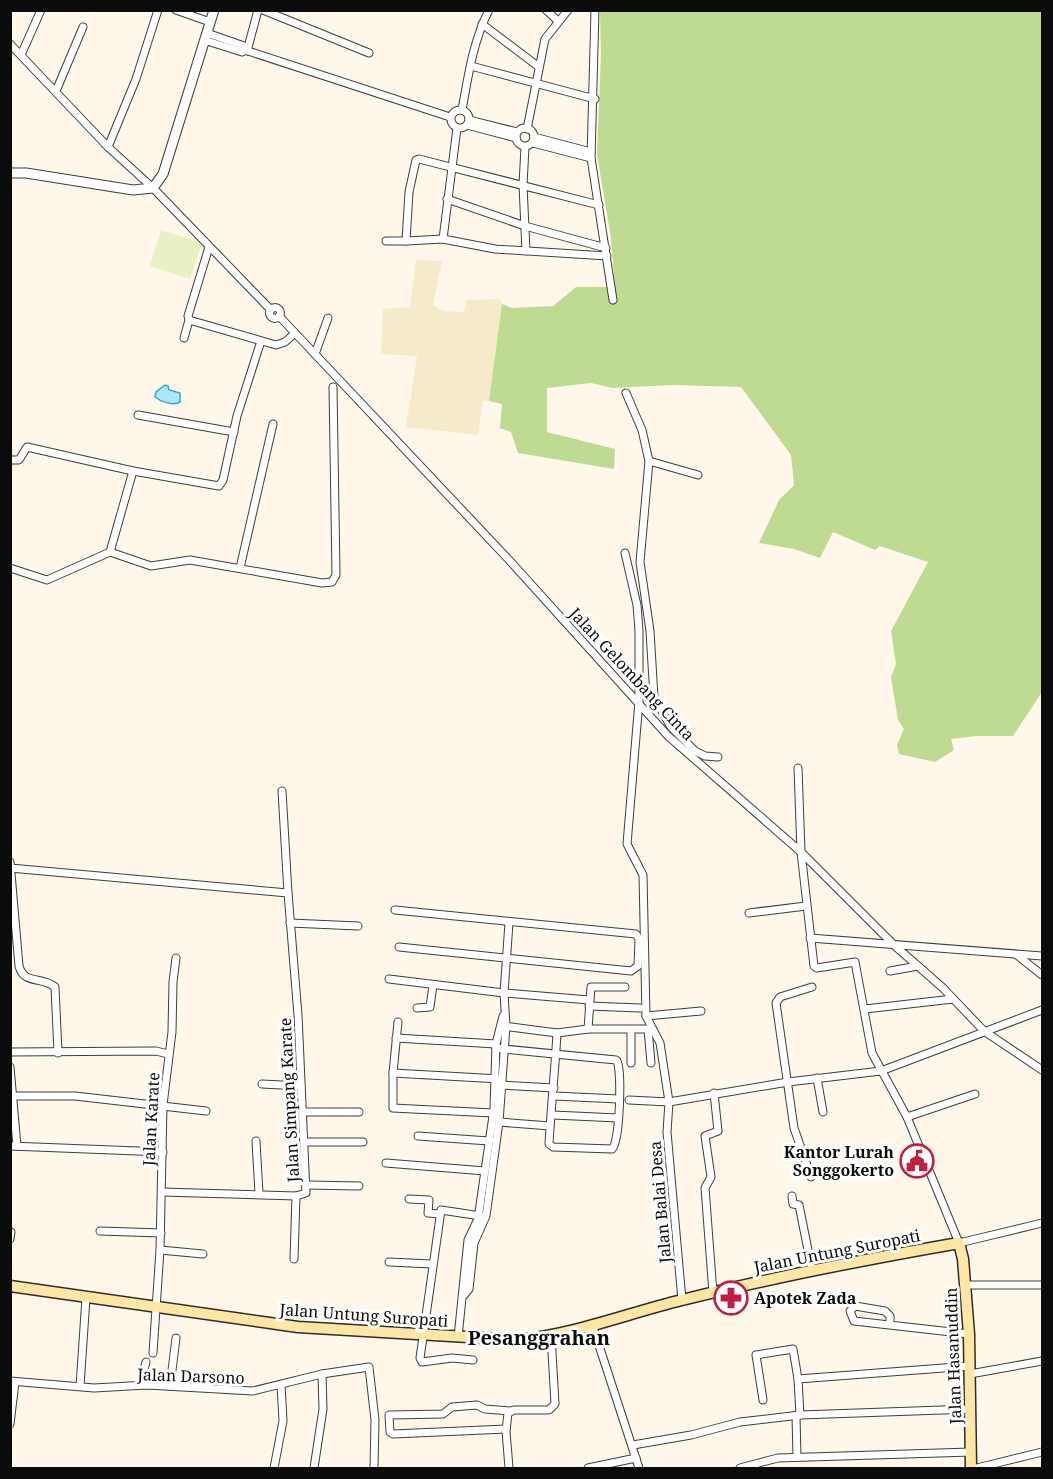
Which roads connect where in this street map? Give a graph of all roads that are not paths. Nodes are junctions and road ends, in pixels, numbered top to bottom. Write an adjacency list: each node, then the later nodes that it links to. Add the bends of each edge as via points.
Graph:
1 (41, 10): 19 (street)
2 (158, 10): 32 (street)
3 (176, 10): 12 (street)
4 (214, 10): 12 (street)
5 (258, 10): 17 (street)
6 (489, 10): 13 (street)
7 (546, 10): 11 (street)
8 (568, 10): 11 (street)
9 (595, 10): 24 (street)
10 (267, 11): 18 (street)
11 (558, 21): 21 (street, via 545,39)
12 (210, 22): 15 (street)
13 (482, 24): 20 (street); 21 (street)
14 (83, 27): 23 (street)
15 (205, 37): 17 (street); 38 (street, via 163,174)
16 (10, 44): 19 (street)
17 (246, 51): 26 (street)
18 (369, 53)
19 (21, 55): 23 (street)
20 (471, 66): 22 (street); 25 (street)
21 (539, 67): 22 (street)
22 (536, 84): 24 (street); 29 (street)
23 (56, 91): 32 (street)
24 (595, 99): 34 (street)
25 (462, 110): 26 (street); 27 (street)
26 (450, 117): 28 (street)
27 (468, 123): 28 (street); 30 (street)
28 (457, 128): 35 (street)
29 (528, 129): 30 (street); 31 (street)
30 (516, 135): 33 (street, via 518,143)
31 (533, 140): 33 (street); 34 (street)
32 (108, 147): 38 (street)
33 (525, 147): 37 (street)
34 (591, 155): 40 (street)
35 (451, 165): 37 (street); 39 (street); 44 (street, via 416,160 409,192)
36 (10, 173): 38 (street, via 133,190)
37 (523, 185): 40 (street); 41 (street)
38 (153, 188): 45 (street)
39 (447, 199): 41 (street); 42 (street)
40 (599, 205): 46 (street)
41 (525, 226): 46 (street); 47 (street)
42 (443, 239): 44 (street); 47 (street)
43 (386, 241): 44 (street)
44 (406, 241)
45 (209, 247): 51 (street); 52 (street, Jalan Gelombang Cinta, via 271,310 271,317 279,316)
46 (606, 248): 48 (street)
47 (526, 251): 48 (street)
48 (607, 256): 49 (street)
49 (613, 300)
50 (328, 318): 55 (street)
51 (189, 320): 53 (street); 54 (street)
52 (294, 334): 54 (street, via 280,344); 55 (street, Jalan Gelombang Cinta)
53 (184, 338)
54 (261, 341): 60 (street)
55 (315, 354): 69 (street, Jalan Gelombang Cinta)
56 (333, 387): 68 (street, via 335,578 322,583)
57 (626, 393): 62 (street, via 642,430)
58 (138, 415): 60 (street)
59 (273, 424): 68 (street)
60 (234, 432): 63 (street, via 219,486)
61 (10, 460): 63 (street, via 20,460 27,447)
62 (648, 461): 64 (street); 70 (street, via 640,562 654,697 671,727 695,752)
63 (133, 471): 65 (street)
64 (698, 475)
65 (110, 552): 67 (street, via 47,580); 68 (street, via 151,566 190,560)
66 (625, 553): 69 (street, via 636,605)
67 (10, 568)
68 (240, 568)
69 (639, 701): 73 (street, Jalan Gelombang Cinta, via 672,740); 106 (street, via 627,844 643,875)
70 (718, 757)
71 (798, 768): 73 (street)
72 (282, 791): 76 (street, Jalan Simpang Karate)
73 (801, 852): 77 (street); 84 (street, Jalan Gelombang Cinta)
74 (10, 862): 75 (street)
75 (11, 868): 76 (street); 90 (street)
76 (288, 895): 81 (street, Jalan Simpang Karate)
77 (806, 906): 79 (street); 83 (street)
78 (395, 910): 80 (street)
79 (749, 913)
80 (509, 922): 89 (street); 89 (street, via 636,934 638,966 631,971)
81 (290, 923): 82 (street); 129 (street, Jalan Simpang Karate)
82 (358, 926)
83 (810, 938): 84 (street); 103 (street, via 816,968 855,962)
84 (894, 945): 86 (street); 91 (street, Jalan Gelombang Cinta)
85 (399, 946): 89 (street)
86 (1017, 954): 87 (street); 93 (street)
87 (1042, 956)
88 (176, 958): 117 (street)
89 (506, 959): 98 (street)
90 (15, 965): 116 (street, via 26,978 55,987)
91 (918, 966): 92 (street); 99 (street, Jalan Gelombang Cinta)
92 (890, 971)
93 (1042, 975)
94 (389, 979): 95 (street)
95 (433, 985): 98 (street); 101 (street, via 430,1007)
96 (625, 987): 100 (street, via 591,987)
97 (812, 987): 127 (street, via 777,1000)
98 (504, 993): 100 (street); 108 (street)
99 (953, 999): 103 (street); 111 (street, Jalan Gelombang Cinta)
100 (589, 1003): 102 (street); 109 (street)
101 (417, 1008)
102 (640, 1008)
103 (865, 1009): 123 (street, via 872,1053)
104 (1042, 1010): 111 (street)
105 (701, 1011): 106 (street)
106 (646, 1016): 136 (street, Jalan Balai Desa, via 660,1043)
107 (398, 1022): 113 (street)
108 (503, 1026): 112 (street); 114 (street)
109 (588, 1029): 110 (street); 112 (street)
110 (631, 1030): 119 (street, via 650,1031); 120 (street)
111 (984, 1031): 122 (street, Jalan Gelombang Cinta); 123 (street)
112 (557, 1033): 118 (street)
113 (396, 1038): 114 (street); 124 (street)
114 (499, 1047): 118 (street); 126 (street)
115 (10, 1052): 116 (street, Jalan Karate)
116 (58, 1053): 117 (street, Jalan Karate)
117 (168, 1054): 137 (street, Jalan Karate)
118 (556, 1054): 130 (street); 134 (street, via 617,1061)
119 (651, 1063)
120 (631, 1064)
121 (10, 1067): 133 (street)
122 (1042, 1070)
123 (881, 1071): 125 (street); 144 (street)
124 (393, 1073): 126 (street); 142 (street, via 393,1108)
125 (817, 1078): 127 (street); 141 (street)
126 (499, 1082): 130 (street); 142 (street); 146 (street)
127 (788, 1082): 131 (street); 157 (street, via 794,1131)
128 (262, 1084): 129 (street)
129 (301, 1086): 139 (street, Jalan Simpang Karate)
130 (554, 1092): 134 (street); 143 (street)
131 (714, 1093): 136 (street); 182 (street, via 718,1131 705,1136 711,1177 705,1188)
132 (975, 1094): 144 (street)
133 (12, 1096): 137 (street, via 75,1096); 153 (street)
134 (619, 1099): 145 (street)
135 (629, 1100): 136 (street)
136 (669, 1102): 184 (street, Jalan Balai Desa, via 667,1132)
137 (163, 1105): 138 (street); 154 (street, Jalan Karate)
138 (206, 1112)
139 (302, 1112): 140 (street); 150 (street, Jalan Simpang Karate)
140 (359, 1112)
141 (823, 1112)
142 (493, 1113): 152 (street)
143 (553, 1115): 145 (street); 147 (street)
144 (907, 1117): 172 (street)
145 (618, 1118): 147 (street, via 616,1145 612,1149 553,1148 549,1144)
146 (499, 1122): 147 (street); 152 (street)
147 (550, 1126)
148 (418, 1136): 152 (street)
149 (256, 1141): 161 (street)
150 (304, 1142): 151 (street); 158 (street, Jalan Simpang Karate)
151 (363, 1142)
152 (491, 1143): 156 (street); 166 (street)
153 (14, 1146): 154 (street)
154 (163, 1152): 160 (street, Jalan Karate)
155 (386, 1163): 156 (street)
156 (485, 1171): 166 (street)
157 (811, 1177)
158 (307, 1185): 159 (street); 162 (street, Jalan Simpang Karate, via 306,1193)
159 (359, 1186)
160 (162, 1192): 161 (street, Jalan Simpang Karate); 170 (street, Jalan Karate)
161 (259, 1194): 162 (street, Jalan Simpang Karate)
162 (296, 1196): 175 (street)
163 (792, 1196): 178 (street, via 793,1203 799,1205)
164 (409, 1199): 165 (street, via 429,1200 428,1213)
165 (440, 1214): 166 (street, via 441,1210); 177 (street)
166 (482, 1216): 191 (street)
167 (1042, 1223): 172 (street)
168 (100, 1231): 170 (street)
169 (11, 1232): 171 (street)
170 (160, 1233): 173 (street, Jalan Karate)
171 (10, 1239)
172 (960, 1243): 178 (main road, Jalan Untung Suropati); 179 (main road, Jalan Hasanuddin)
173 (160, 1250): 174 (street); 185 (street, Jalan Karate)
174 (204, 1254)
175 (294, 1259)
176 (389, 1262): 177 (street)
177 (432, 1264): 189 (street)
178 (812, 1270): 182 (main road, Jalan Untung Suropati)
179 (965, 1285): 180 (street); 188 (main road, Jalan Hasanuddin)
180 (1042, 1285)
181 (10, 1286): 183 (main road, Jalan Untung Suropati)
182 (713, 1293): 184 (main road, Jalan Untung Suropati)
183 (86, 1298): 185 (main road, Jalan Untung Suropati); 203 (street)
184 (682, 1300): 186 (main road, Jalan Untung Suropati)
185 (157, 1307): 189 (main road, Jalan Untung Suropati, via 298,1326); 193 (street, Jalan Karate)
186 (592, 1324): 190 (main road, Jalan Untung Suropati); 211 (street)
187 (890, 1325): 187 (street, via 890,1316 885,1311 855,1306 850,1311 854,1321); 188 (street)
188 (969, 1334): 197 (main road, Jalan Hasanuddin)
189 (422, 1335): 191 (main road, Jalan Untung Suropati); 194 (street, via 420,1361)
190 (551, 1335): 191 (main road, Jalan Untung Suropati, via 518,1340); 207 (street, via 554,1406 549,1410)
191 (458, 1337)
192 (176, 1338): 204 (street)
193 (153, 1353)
194 (473, 1360)
195 (1042, 1361): 197 (street)
196 (146, 1362): 201 (street, via 143,1374)
197 (970, 1370): 199 (street); 206 (main road, Jalan Hasanuddin)
198 (322, 1374): 202 (street, Jalan Darsono); 217 (street, via 323,1409); 218 (street, Jalan Darsono, via 369,1366 375,1420)
199 (798, 1379): 205 (street, via 794,1349 756,1355); 208 (street)
200 (13, 1381): 203 (street, Jalan Darsono); 209 (street)
201 (147, 1385): 203 (street, Jalan Darsono); 204 (street, Jalan Darsono)
202 (281, 1385): 204 (street, Jalan Darsono, via 253,1392); 216 (street, via 283,1421)
203 (80, 1386)
204 (170, 1386)
205 (763, 1400)
206 (971, 1409): 208 (street); 212 (main road, Jalan Hasanuddin)
207 (511, 1411): 210 (street); 210 (street, via 477,1405 452,1407 443,1414 390,1415 393,1434)
208 (798, 1416): 211 (street, via 740,1422); 214 (street)
209 (10, 1424)
210 (506, 1429): 219 (street)
211 (633, 1445): 215 (street)
212 (971, 1452): 214 (street); 223 (main road, Jalan Hasanuddin)
213 (1042, 1452): 224 (street)
214 (797, 1457): 222 (street)
215 (636, 1458): 220 (street); 221 (street)
216 (274, 1468)
217 (314, 1468)
218 (374, 1468)
219 (509, 1468)
220 (588, 1468)
221 (639, 1468)
222 (740, 1468)
223 (971, 1468)
224 (976, 1468)

